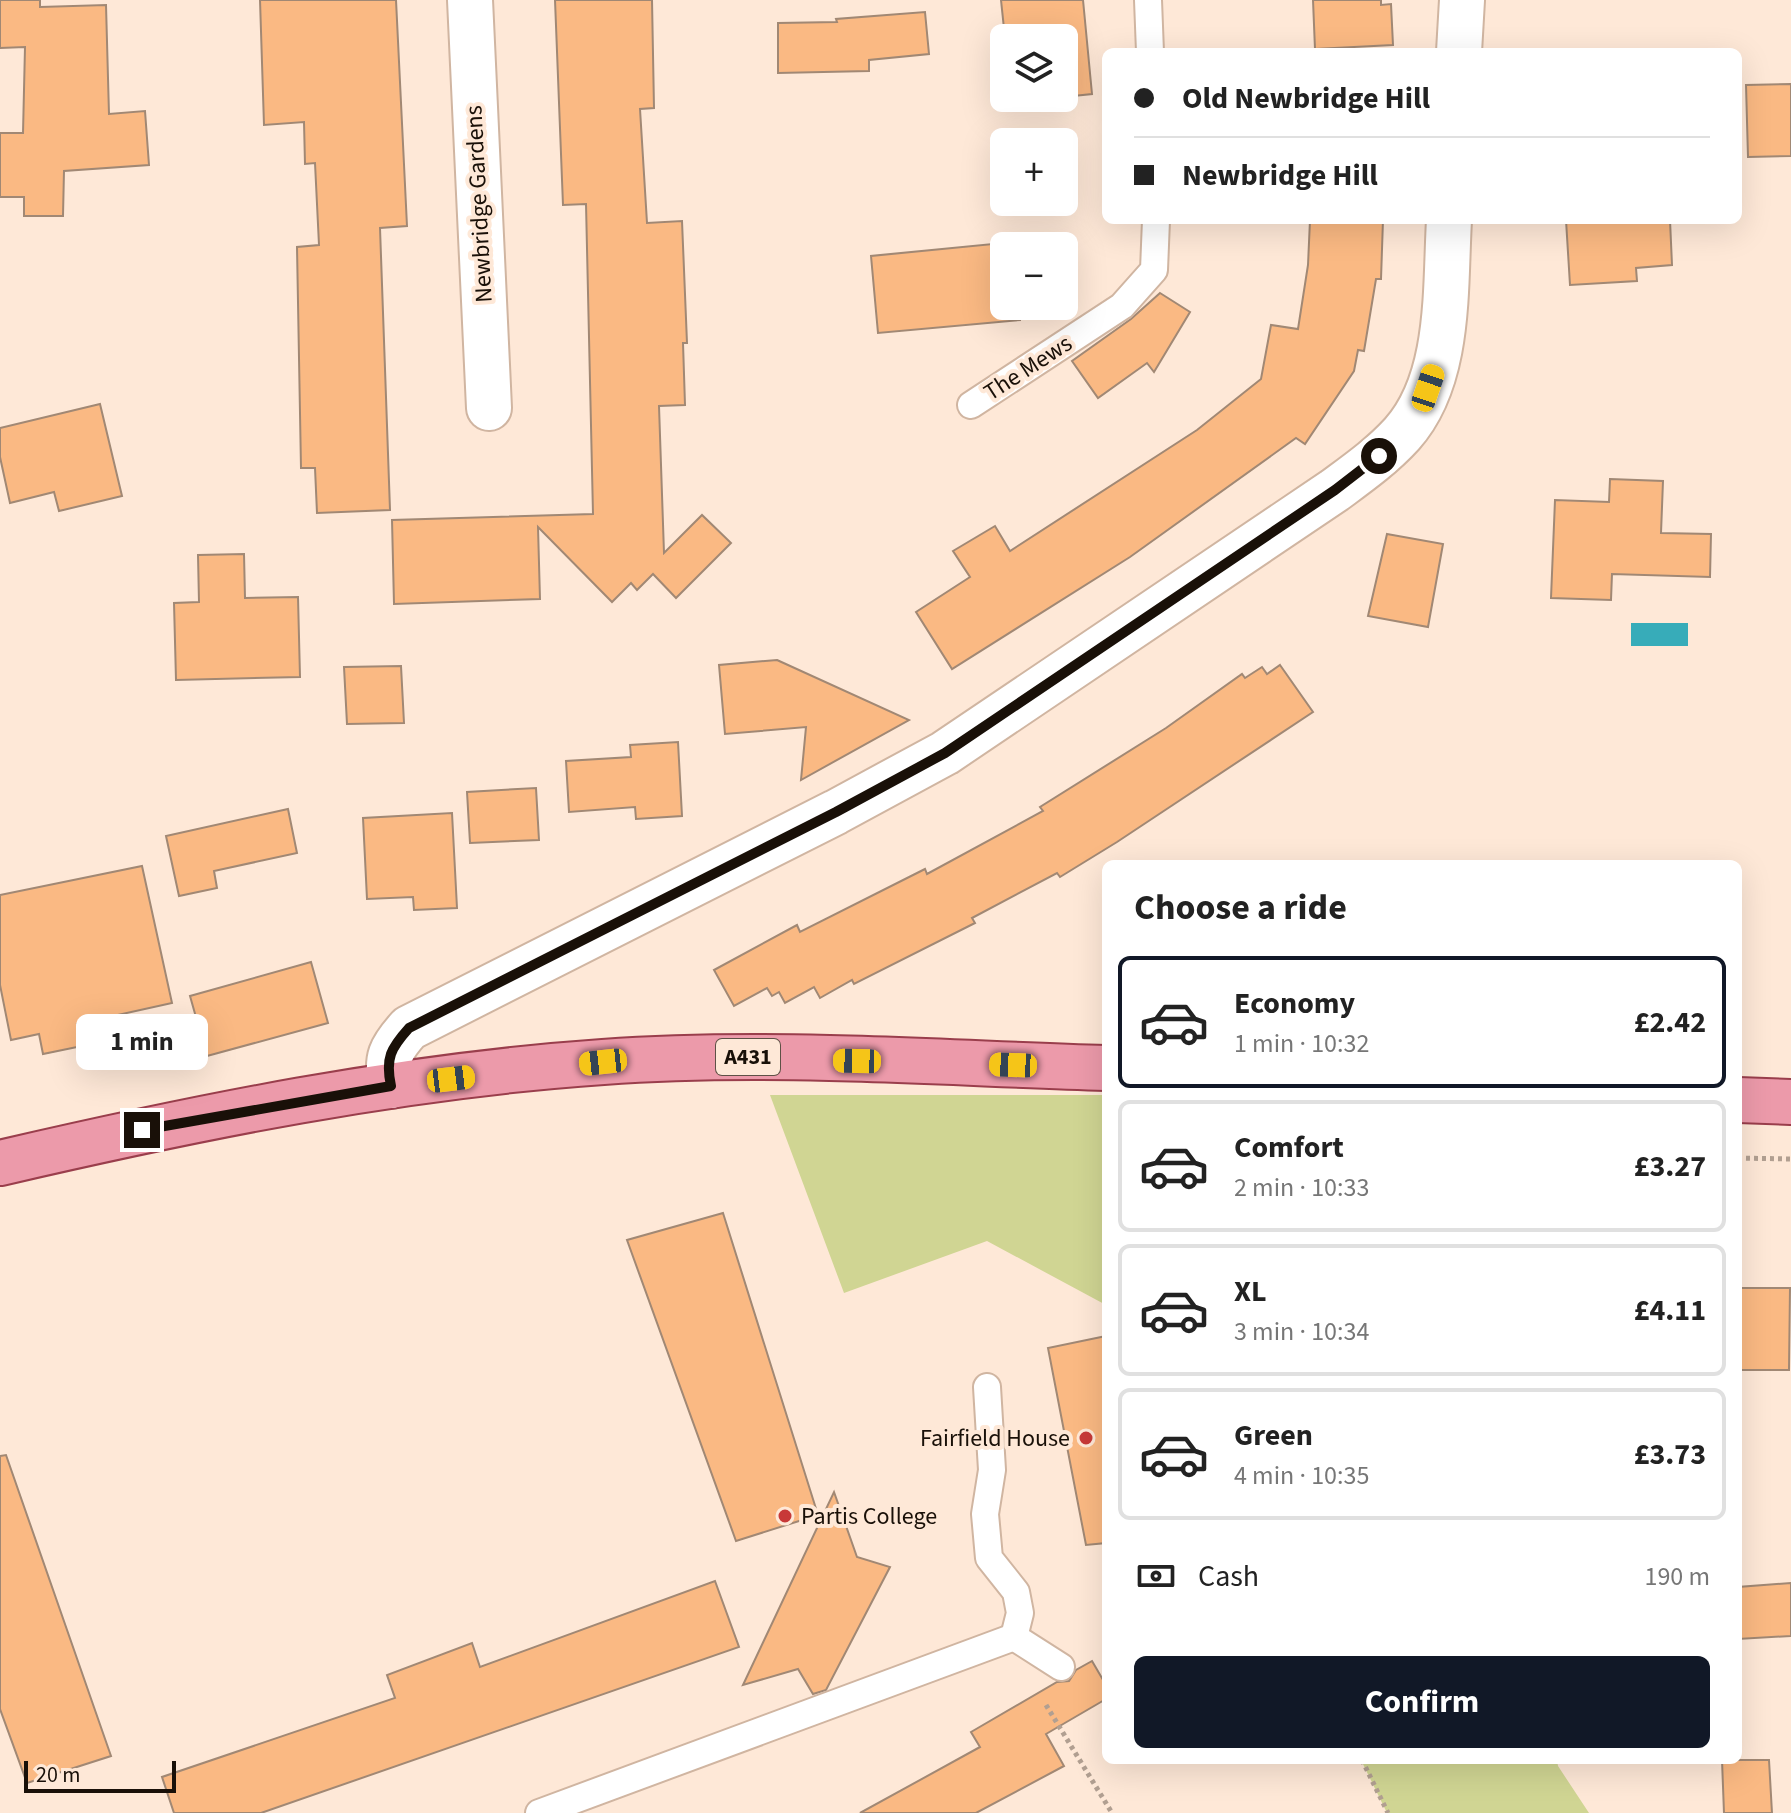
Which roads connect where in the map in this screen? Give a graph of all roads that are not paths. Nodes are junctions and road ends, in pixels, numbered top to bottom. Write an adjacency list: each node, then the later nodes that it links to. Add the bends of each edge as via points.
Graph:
1 (470, 0): 9 (street, Newbridge Gardens)
2 (1148, 0): 4 (lane)
3 (1462, 0): 5 (street)
4 (1150, 48)
5 (1459, 48)
6 (1156, 224): 8 (lane, The Mews, via 1154,270 1122,306)
7 (1449, 224): 11 (street, via 1434,372 1423,404 1379,456 945,753 409,1028 392,1047 386,1064)
8 (971, 405)
9 (489, 408)
10 (1102, 1068): 11 (main road, A431, via 733,1057 603,1062)
11 (391, 1086): 14 (main road, A431, via 142,1130)
12 (1742, 1100): 13 (main road)
13 (1791, 1102)
14 (0, 1163)
15 (987, 1387): 16 (lane, via 992,1470 985,1514 989,1558 1016,1592 1020,1613)
16 (1014, 1637): 17 (lane); 18 (lane)
17 (1061, 1667)
18 (539, 1813)

